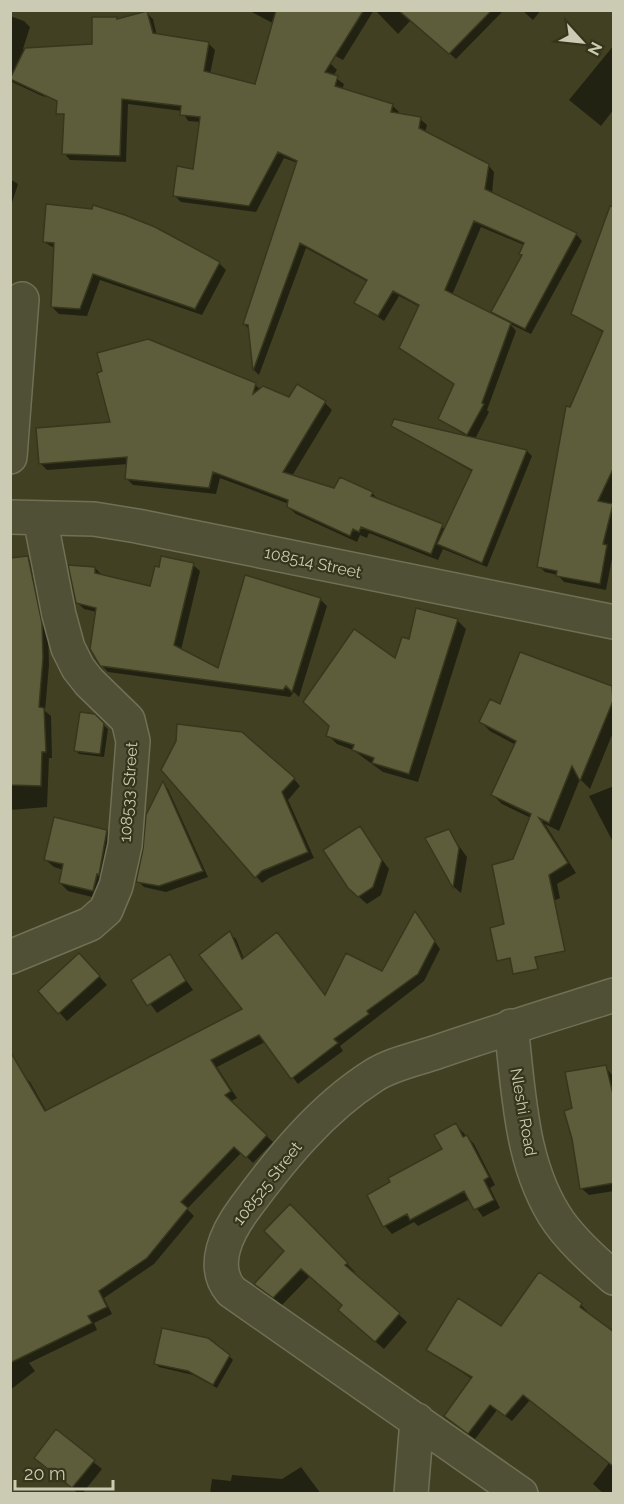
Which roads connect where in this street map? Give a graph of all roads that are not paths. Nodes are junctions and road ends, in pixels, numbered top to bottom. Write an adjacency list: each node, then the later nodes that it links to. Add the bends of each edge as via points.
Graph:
1 (21, 299): 2 (street)
2 (10, 457)
3 (25, 518): 4 (street, 108514 Street, via 94,519 148,528); 5 (street, 108533 Street, via 68,648 89,682 128,720 133,741 125,845 106,910 90,924)
4 (614, 622)
5 (10, 957)
6 (614, 994): 7 (street, 108525 Street)
7 (511, 1026): 8 (street, Nleshi Road, via 524,1134 543,1190 569,1236); 9 (street, 108525 Street, via 375,1074 352,1090 320,1118 262,1185 232,1226 225,1243 223,1281 231,1291)
8 (614, 1278)
9 (417, 1420): 10 (street); 11 (street, 108525 Street)
10 (411, 1494)
11 (521, 1494)

